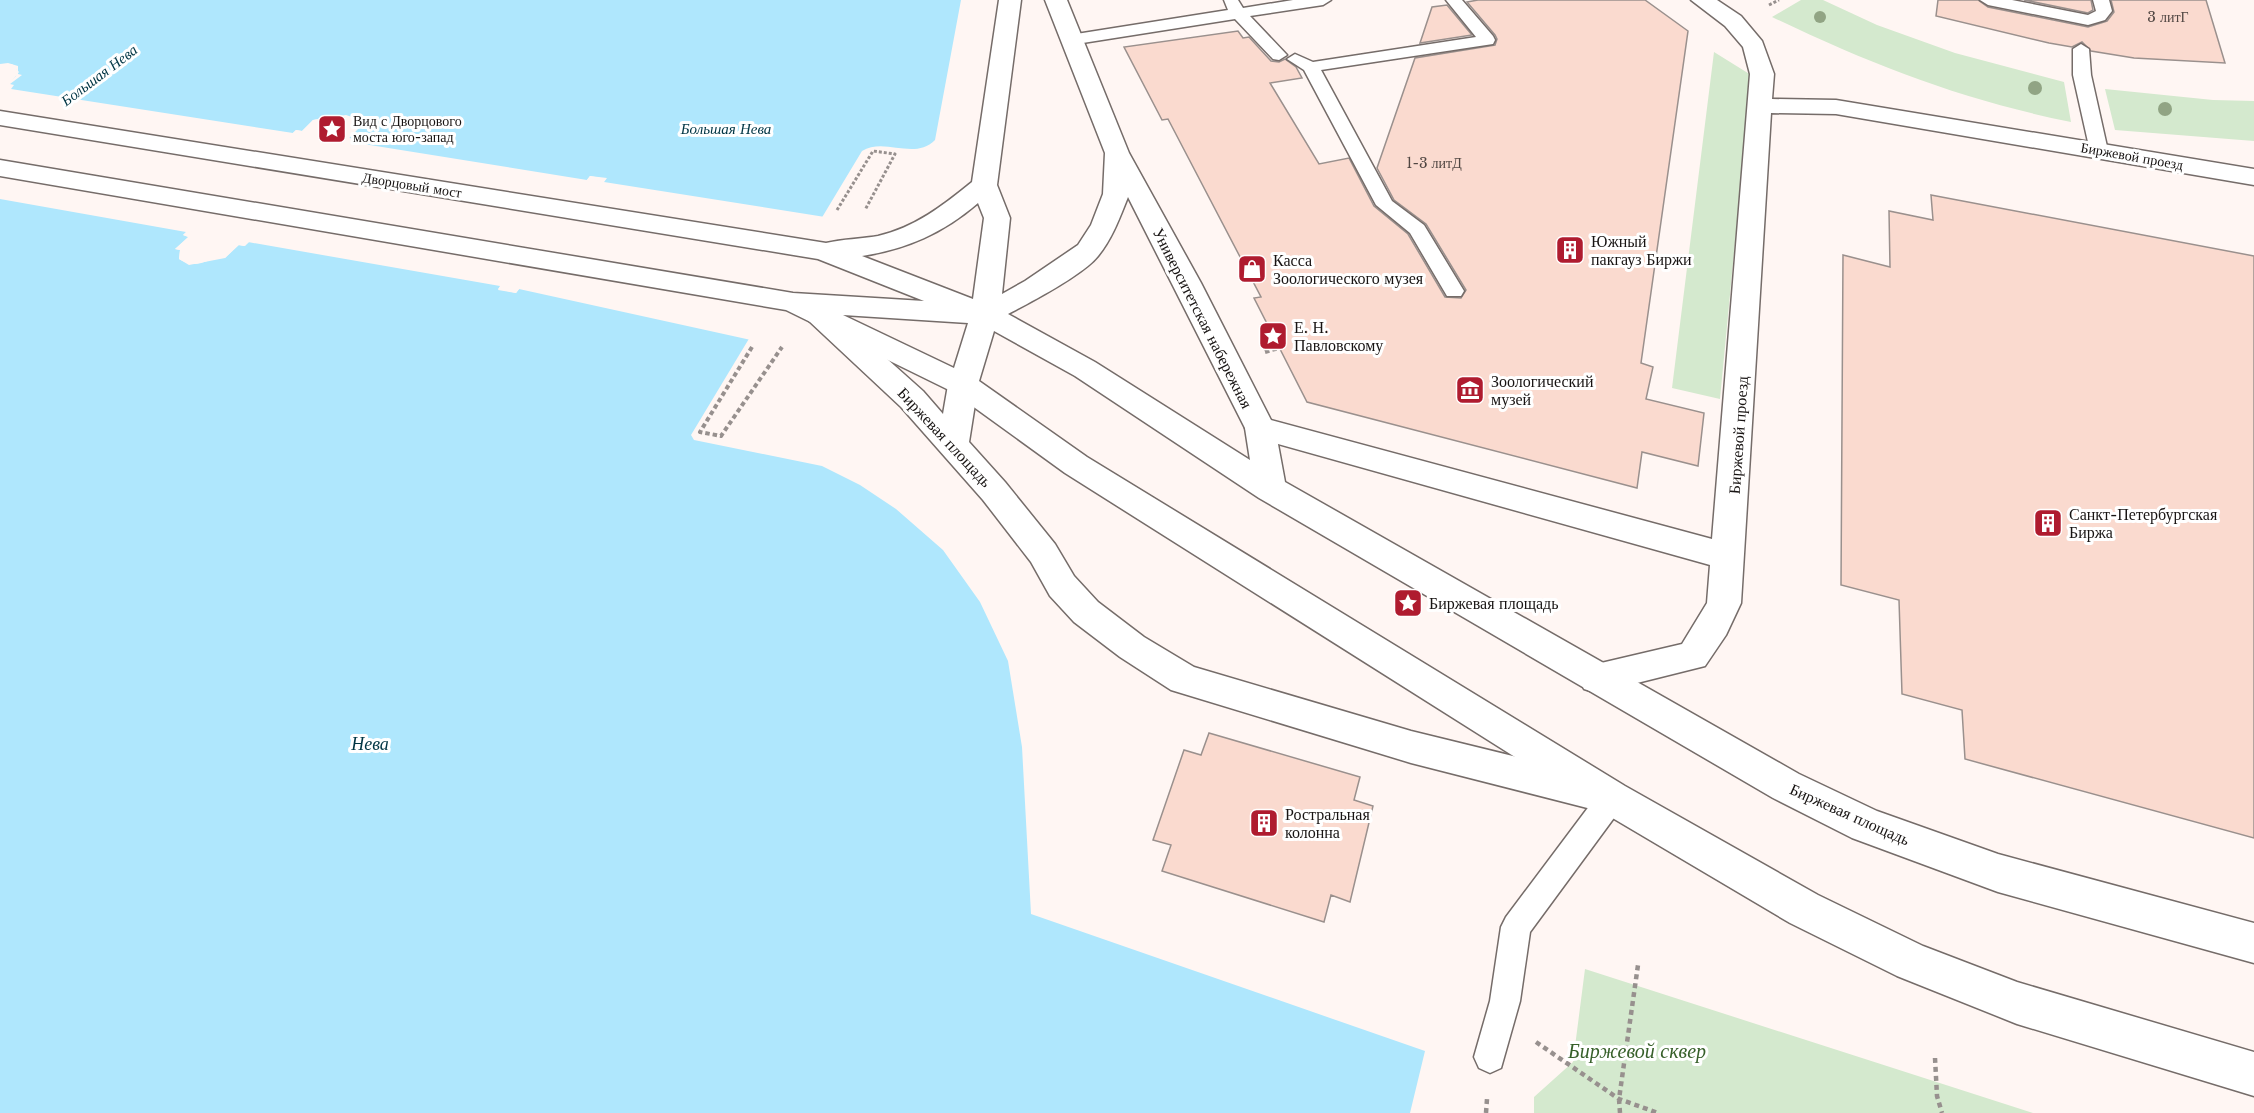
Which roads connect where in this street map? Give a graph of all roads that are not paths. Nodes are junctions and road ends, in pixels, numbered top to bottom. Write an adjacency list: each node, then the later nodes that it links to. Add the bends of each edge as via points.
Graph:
1 (1011, 0): 18 (main road)
2 (1056, 0): 9 (main road, Университетская набережная)
3 (1323, 0): 8 (lane)
4 (1454, 0): 11 (lane, via 1487,40)
5 (1702, 0): 12 (main road, Биржевой проезд, via 1733,21 1754,46 1762,74)
6 (1988, 0): 7 (lane, via 2083,22 2104,11)
7 (2101, 0)
8 (1234, 6): 9 (lane); 11 (lane)
9 (1070, 40): 15 (main road, Университетская набережная)
10 (2081, 49): 14 (lane, via 2082,75)
11 (1295, 60): 20 (lane, via 1385,205 1417,229)
12 (1760, 106): 14 (main road, Биржевой проезд, via 1836,106); 27 (main road, Биржевой проезд)
13 (0, 118): 19 (main road, Дворцовый мост)
14 (2099, 151): 17 (main road, Биржевой проезд)
15 (1117, 153): 22 (main road, Университетская набережная, via 1116,194 1088,251 1035,288); 24 (main road, Университетская набережная)
16 (0, 168): 21 (main road)
17 (2254, 177)
18 (984, 185): 19 (main road, via 947,217 915,235 872,247); 22 (main road, via 997,218)
19 (823, 251): 22 (main road, Биржевая площадь)
20 (1454, 291)
21 (806, 308): 22 (main road); 23 (main road, Биржевая площадь); 25 (main road, Биржевая площадь, via 912,399)
22 (985, 314): 23 (main road); 26 (main road, Биржевая площадь, via 1085,369)
23 (963, 385): 25 (main road); 29 (main road, Биржевая площадь, via 1076,465)
24 (1260, 428): 26 (main road, Университетская набережная); 27 (main road)
25 (953, 443): 29 (main road, Биржевая площадь, via 1086,612 1184,679 1411,747)
26 (1270, 489): 28 (main road, Биржевая площадь)
27 (1729, 557): 28 (main road, Биржевой проезд, via 1724,603 1693,656)
28 (1597, 678): 30 (main road, Биржевая площадь, via 1786,786 1866,825 1998,873)
29 (1612, 798): 31 (lane, via 1516,927 1505,1001); 32 (main road, Биржевая площадь, via 1804,909 1912,962 2017,1003)
30 (2254, 942)
31 (1490, 1057)
32 (2254, 1074)

